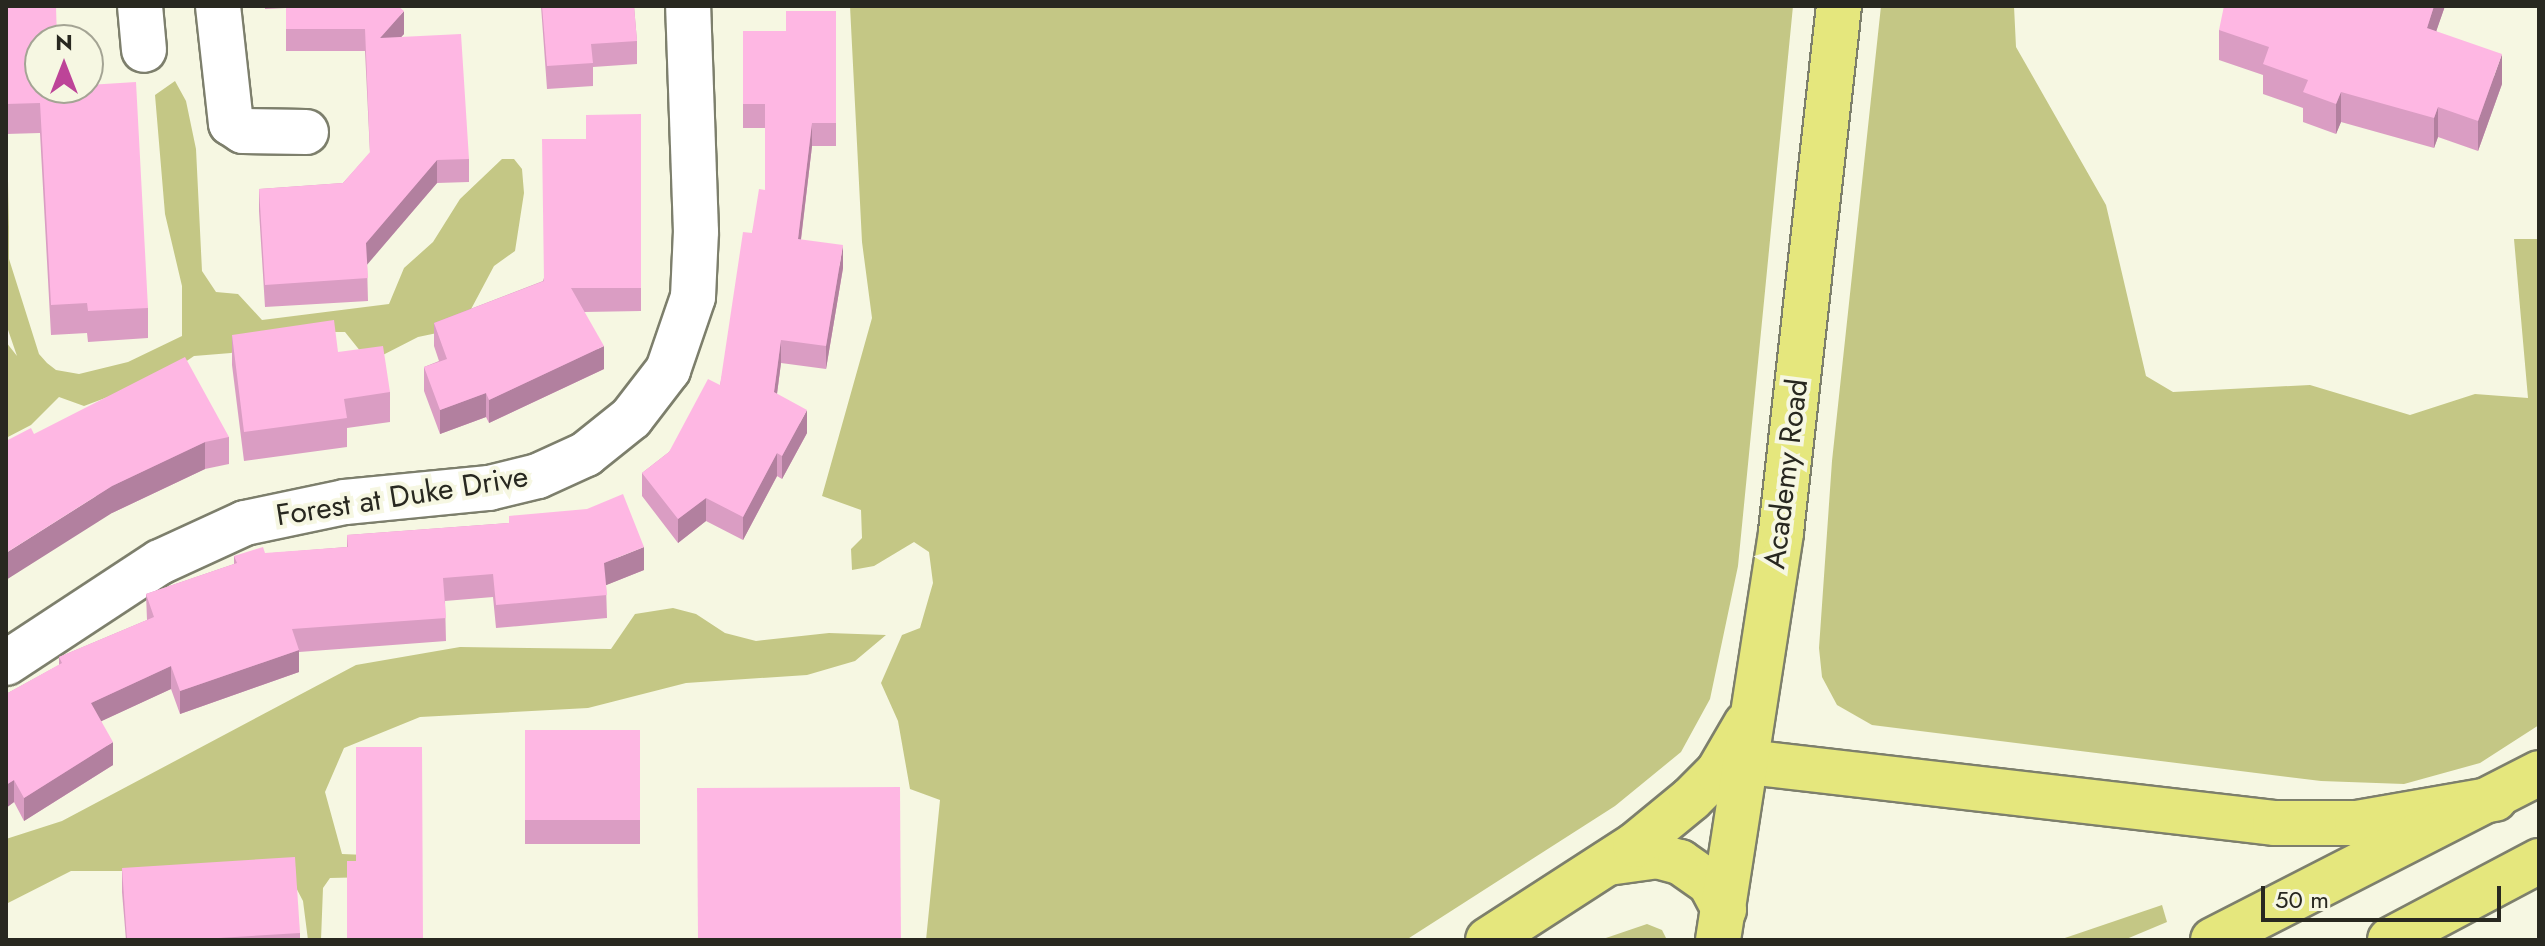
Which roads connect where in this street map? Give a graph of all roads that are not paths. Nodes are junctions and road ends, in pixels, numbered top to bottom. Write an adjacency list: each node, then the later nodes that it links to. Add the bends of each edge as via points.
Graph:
1 (140, 6): 5 (street)
2 (218, 6): 6 (street, via 231,123 243,131)
3 (688, 6): 7 (street, Forest at Duke Drive, via 696,232 693,297 668,370 631,418 586,454 538,476 489,488 345,502 245,523 160,562)
4 (1839, 6): 8 (main road, Academy Road, via 1781,532)
5 (144, 50)
6 (306, 132)
7 (6, 663)
8 (1756, 708): 9 (main road, Academy Road); 13 (main road, via 1718,772)
9 (1748, 762): 11 (main road, via 2275,823 2357,823); 14 (main road, Academy Road)
10 (2539, 773): 11 (main road)
11 (2495, 799): 16 (main road)
12 (2539, 861): 17 (main road)
13 (1608, 863): 14 (main road, via 1657,856 1680,862 1710,883); 15 (main road)
14 (1721, 925)
15 (1488, 940)
16 (2213, 940)
17 (2390, 940)

